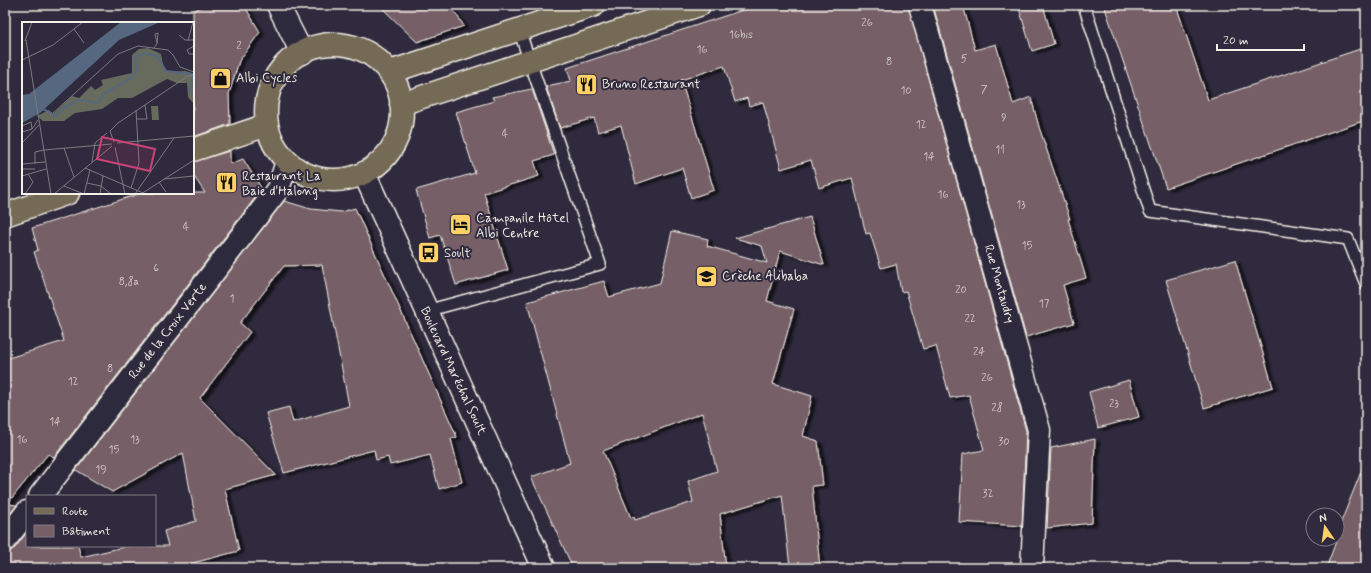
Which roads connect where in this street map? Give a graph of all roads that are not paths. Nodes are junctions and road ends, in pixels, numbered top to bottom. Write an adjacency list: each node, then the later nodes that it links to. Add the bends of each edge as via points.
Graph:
1 (278, 5): 7 (street)
2 (594, 5): 6 (main road)
3 (699, 5): 8 (main road)
4 (920, 5): 23 (street, Rue Montaudry, via 1040,430)
5 (1084, 5): 17 (lane, via 1150,211 1348,239)
6 (519, 30): 8 (lane); 9 (main road)
7 (302, 53): 9 (main road, via 321,46 340,45 360,50); 11 (main road, via 284,65 272,83 266,103)
8 (530, 61): 10 (main road); 18 (lane, via 600,264)
9 (390, 72): 10 (main road)
10 (402, 104): 14 (main road, via 400,126 394,145 381,161)
11 (266, 125): 12 (main road); 13 (main road, via 274,145)
12 (194, 150)
13 (287, 162): 14 (main road, via 304,174 324,180 344,180); 19 (street, Rue de la Croix Verte, via 278,189)
14 (364, 173): 18 (street, Boulevard Maréchal Soult)
15 (65, 194): 16 (main road)
16 (5, 214)
17 (1366, 284)
18 (426, 311): 22 (street, Boulevard Maréchal Soult)
19 (41, 495)
20 (26, 513): 21 (street)
21 (5, 540)
22 (544, 568)
23 (1032, 568)

